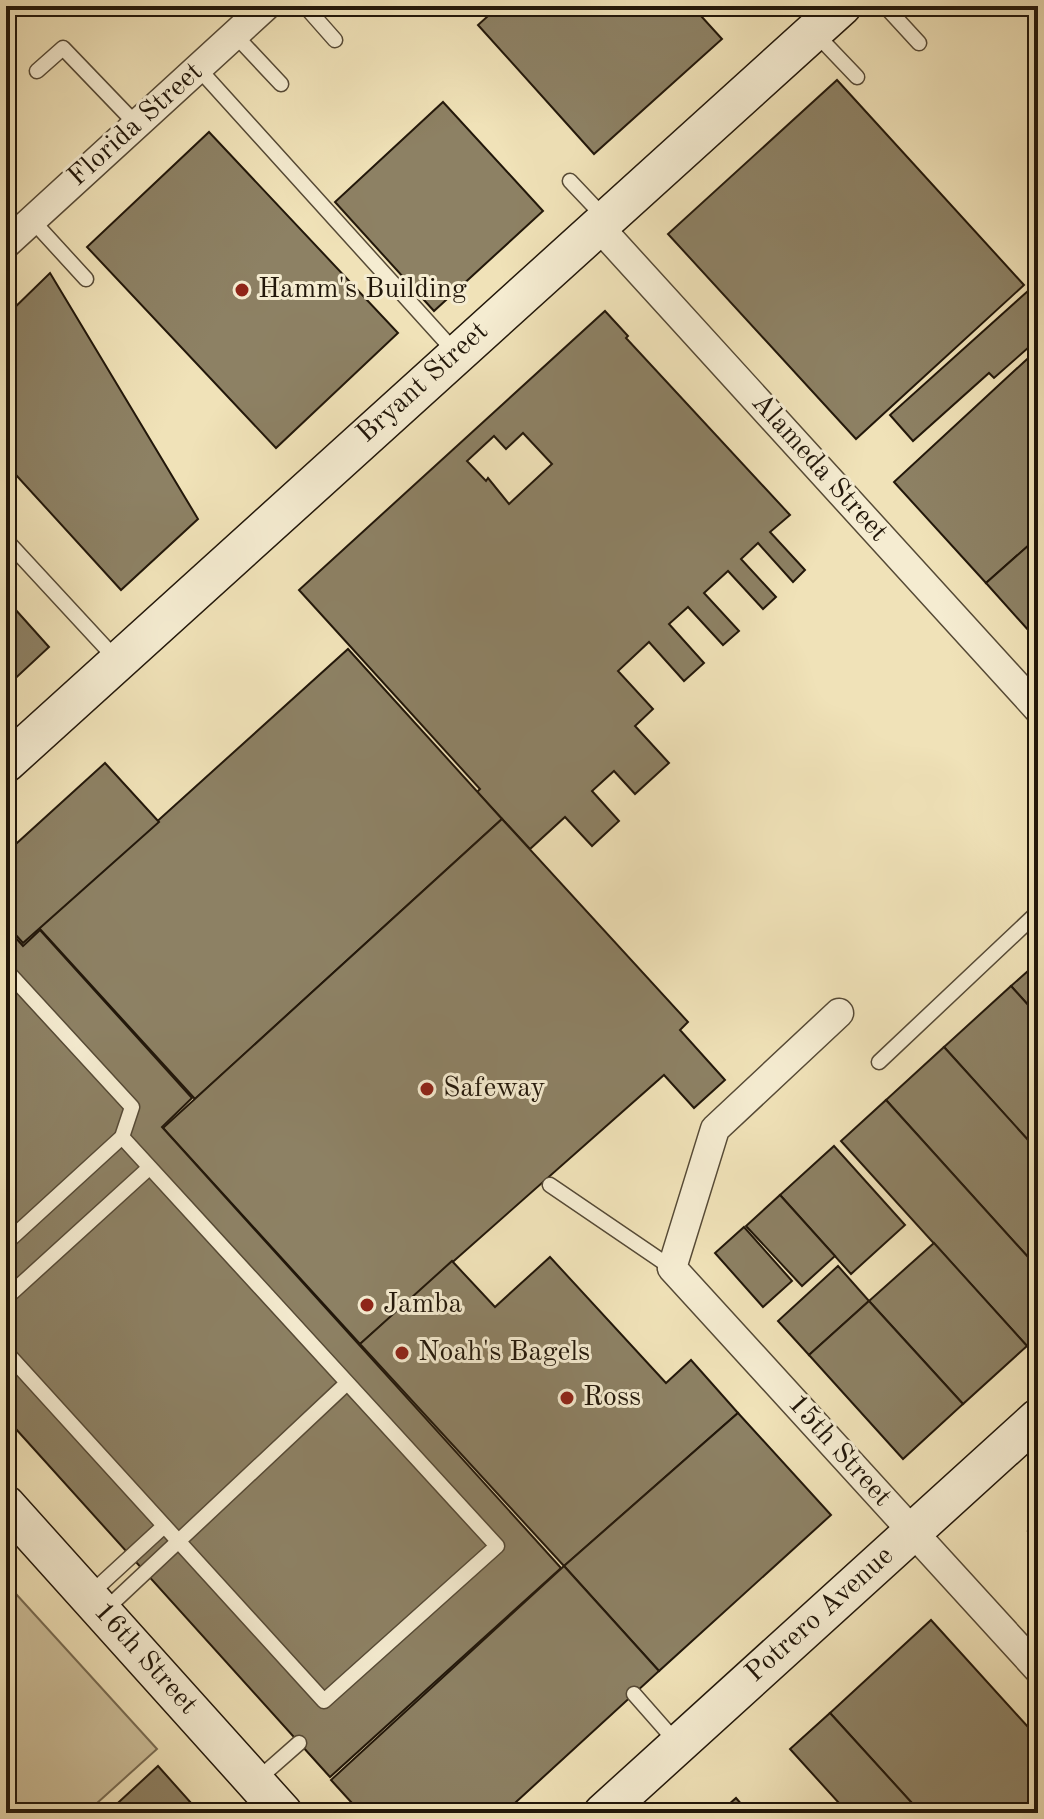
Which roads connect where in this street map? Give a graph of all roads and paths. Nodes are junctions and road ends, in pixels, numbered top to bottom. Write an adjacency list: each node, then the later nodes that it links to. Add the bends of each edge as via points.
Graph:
1 (266, 6): 6 (street, Florida Street)
2 (305, 6): 7 (lane)
3 (842, 6): 5 (street, Bryant Street)
4 (885, 6): 8 (lane)
5 (814, 31): 11 (lane); 16 (street, Bryant Street)
6 (235, 35): 9 (street, Florida Street); 12 (lane)
7 (335, 40)
8 (919, 43)
9 (199, 69): 13 (street, Florida Street); 19 (lane)
10 (37, 71): 13 (lane, via 63,48)
11 (857, 77)
12 (281, 84)
13 (137, 125): 15 (street, Florida Street)
14 (570, 181): 16 (lane)
15 (32, 220): 17 (street, Florida Street); 18 (lane)
16 (603, 223): 19 (street, Bryant Street); 22 (street, Alameda Street)
17 (6, 244)
18 (86, 279)
19 (456, 353): 21 (street, Bryant Street)
20 (6, 540): 21 (lane)
21 (118, 661): 23 (street, Bryant Street)
22 (1038, 709)
23 (6, 763)
24 (1038, 912): 27 (lane)
25 (6, 970): 28 (lane, via 132,1107)
26 (839, 1013): 32 (street, via 715,1129)
27 (879, 1062)
28 (122, 1137): 29 (lane); 31 (lane)
29 (149, 1168): 33 (lane); 35 (lane)
30 (550, 1185): 32 (lane)
31 (6, 1243)
32 (672, 1268): 39 (street, 15th Street)
33 (6, 1298)
34 (6, 1352): 38 (lane)
35 (346, 1384): 40 (lane); 40 (lane, via 497,1546 324,1701)
36 (1038, 1418): 39 (street, Potrero Avenue)
37 (6, 1505): 41 (street, 16th Street)
38 (164, 1526): 40 (lane); 41 (lane)
39 (913, 1532): 42 (street, 15th Street); 45 (street, Potrero Avenue)
40 (178, 1541): 41 (lane)
41 (96, 1603): 46 (street, 16th Street)
42 (1038, 1669)
43 (634, 1694): 45 (lane)
44 (299, 1743): 46 (lane)
45 (679, 1744): 47 (street, Potrero Avenue)
46 (272, 1804)
47 (603, 1813)

